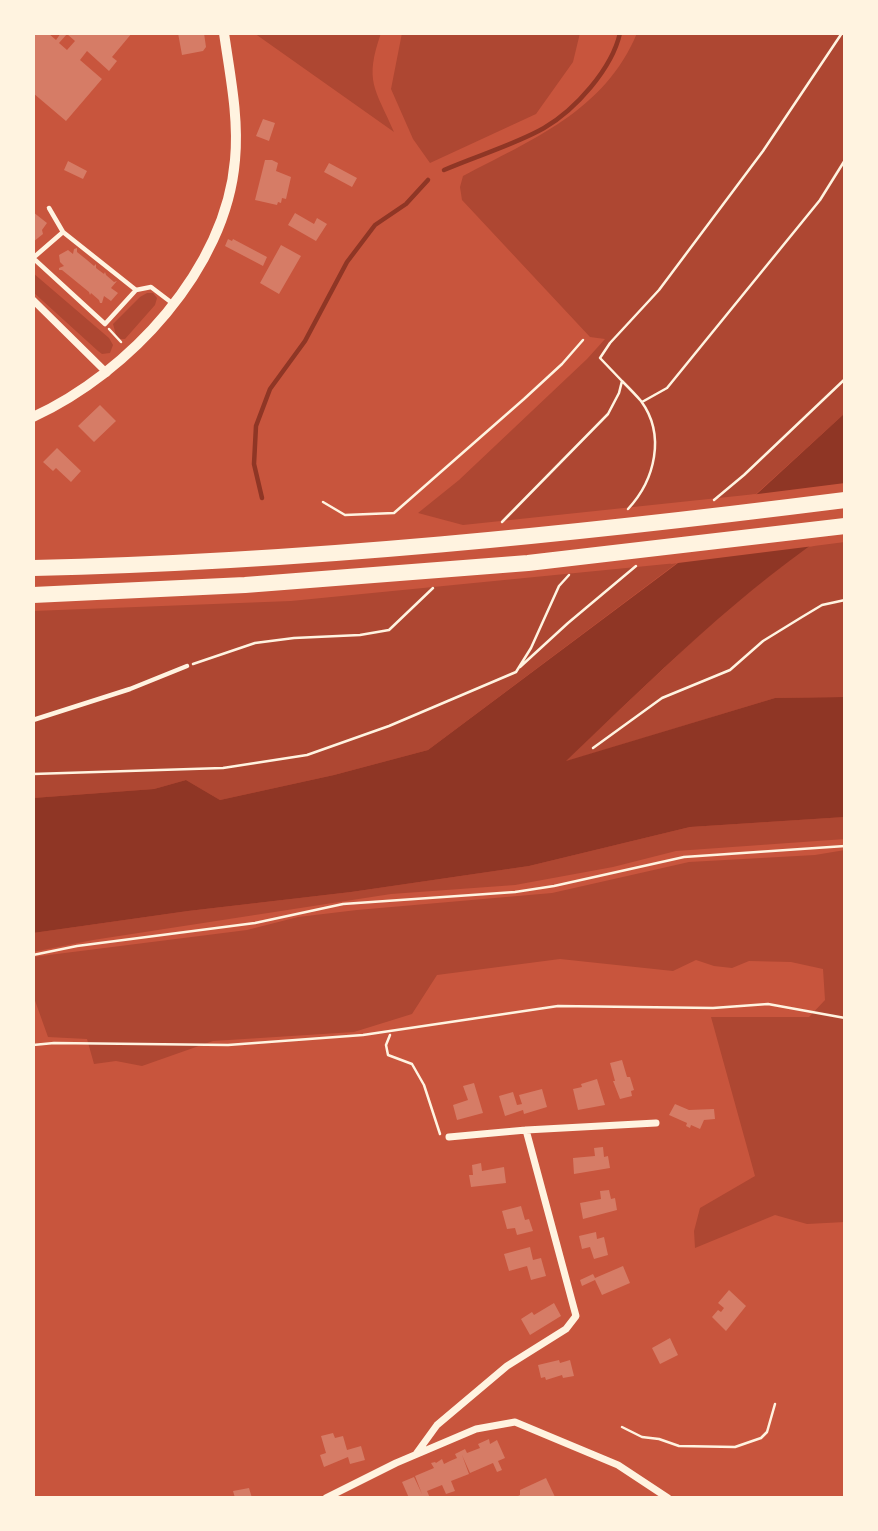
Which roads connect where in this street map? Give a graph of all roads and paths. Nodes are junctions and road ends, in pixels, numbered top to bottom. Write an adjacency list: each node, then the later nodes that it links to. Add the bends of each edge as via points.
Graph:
1 (224, 33): 9 (street, via 236,131 232,183 213,237)
2 (842, 33): 14 (path, via 764,152 600,358)
3 (845, 160): 15 (path, via 820,200 667,388)
4 (49, 208): 5 (lane)
5 (63, 232): 6 (lane); 7 (lane)
6 (33, 258): 10 (lane)
7 (136, 290): 9 (lane, via 151,287); 10 (lane)
8 (33, 300): 13 (street)
9 (173, 303): 12 (street)
10 (105, 324): 12 (path)
11 (583, 340): 18 (path, via 524,399 394,513 345,515)
12 (131, 352): 13 (street)
13 (107, 373): 16 (street)
14 (622, 381): 15 (path); 20 (path, via 608,414)
15 (642, 402): 19 (path, via 656,442 652,470)
16 (33, 417)
17 (845, 500): 22 (highway, via 544,535 343,552)
18 (323, 502)
19 (628, 509)
20 (502, 522)
21 (845, 526): 25 (highway, via 528,563 245,585)
22 (33, 568)
23 (569, 575): 30 (path, via 559,586 516,672 389,726 307,755 223,768)
24 (433, 587): 27 (path, via 389,630 255,643)
25 (33, 595)
26 (845, 600): 29 (path, via 822,605 802,617 730,670 662,698)
27 (187, 666): 28 (lane)
28 (33, 720)
29 (593, 748)
30 (33, 774)
31 (845, 846): 32 (path, via 684,857 515,892 344,904 255,923)
32 (33, 955)
33 (845, 1018): 34 (path, via 768,1004 558,1006)
34 (391, 1033): 35 (path, via 228,1045); 38 (path, via 388,1055 412,1064 424,1085 439,1134)
35 (33, 1045)
36 (656, 1123): 37 (street)
37 (526, 1130): 38 (street); 41 (street, via 576,1316 566,1329 507,1366 437,1425)
38 (449, 1137)
39 (775, 1404): 40 (path, via 767,1432 735,1447 678,1446)
40 (622, 1427)
41 (416, 1454): 42 (street); 43 (street, via 476,1429 515,1422 618,1465)
42 (326, 1498)
43 (668, 1498)

